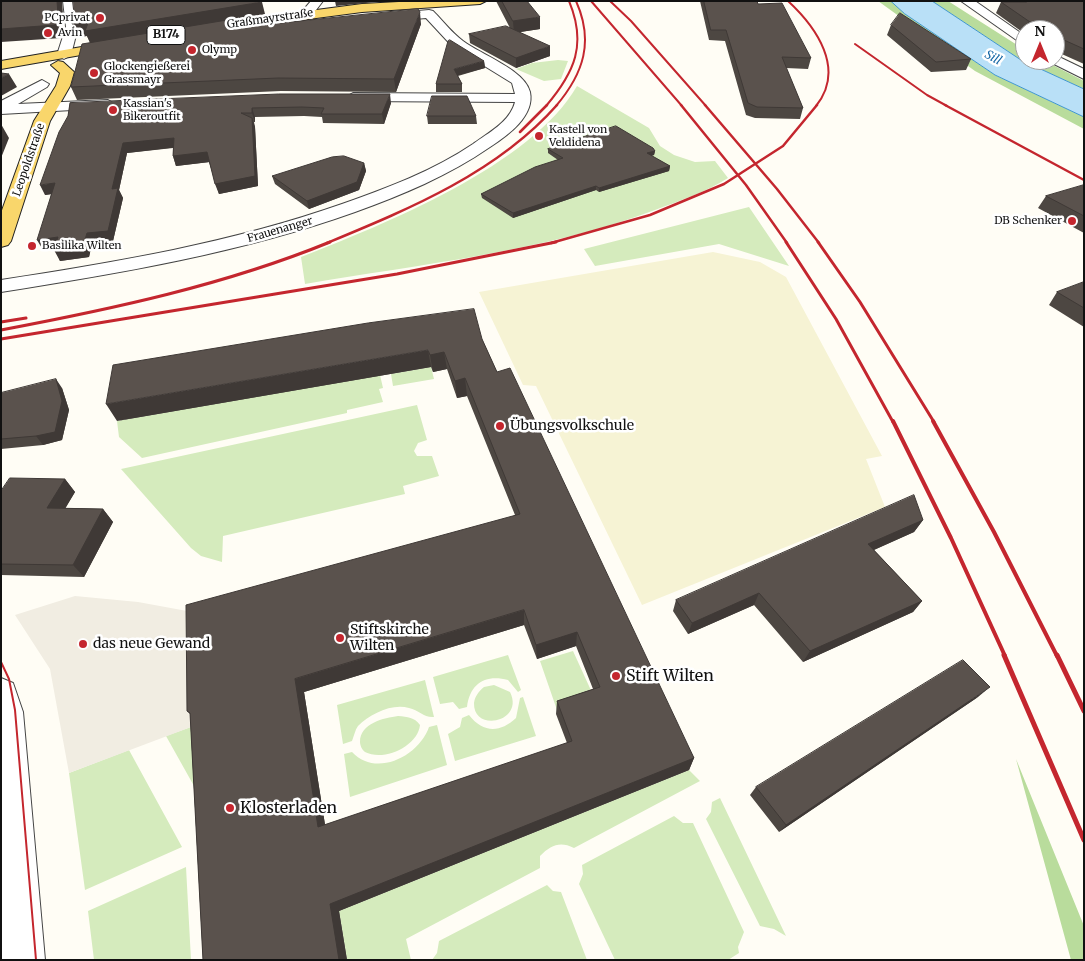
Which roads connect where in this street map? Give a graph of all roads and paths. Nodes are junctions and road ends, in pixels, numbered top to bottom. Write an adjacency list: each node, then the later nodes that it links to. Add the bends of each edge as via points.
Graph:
1 (70, 1): 14 (street, via 72,27)
2 (301, 1): 10 (street)
3 (317, 1): 9 (street)
4 (325, 1): 8 (street)
5 (480, 1): 7 (main road, Graßmayrstraße / B174)
6 (967, 1): 12 (street)
7 (449, 3): 8 (main road, Graßmayrstraße / B174); 10 (main road, Graßmayrstraße / B174)
8 (362, 8): 9 (main road, Graßmayrstraße / B174)
9 (302, 15): 10 (street)
10 (274, 22): 11 (main road, Graßmayrstraße / B174); 11 (main road, Graßmayrstraße / B174, via 194,35)
11 (244, 31): 21 (street, Graßmayrstraße, via 429,14 457,43 518,81 524,89)
12 (1015, 36)
13 (129, 48): 14 (main road)
14 (61, 60): 15 (main road); 17 (main road); 19 (main road, via 43,78); 24 (main road, Leopoldstraße, via 67,72 63,86)
15 (1, 65)
16 (1065, 65): 18 (street)
17 (1, 73)
18 (1084, 75)
19 (42, 84): 23 (street); 24 (main road, Leopoldstraße)
20 (339, 97): 21 (street)
21 (524, 98): 26 (street, Frauenanger, via 515,120 474,151 413,183 339,212 180,257)
22 (125, 104): 24 (street)
23 (1, 108): 24 (street)
24 (48, 108): 25 (main road, Leopoldstraße)
25 (1, 241)
26 (1, 286)
27 (1, 695): 28 (street, via 8,746)
28 (23, 960)

